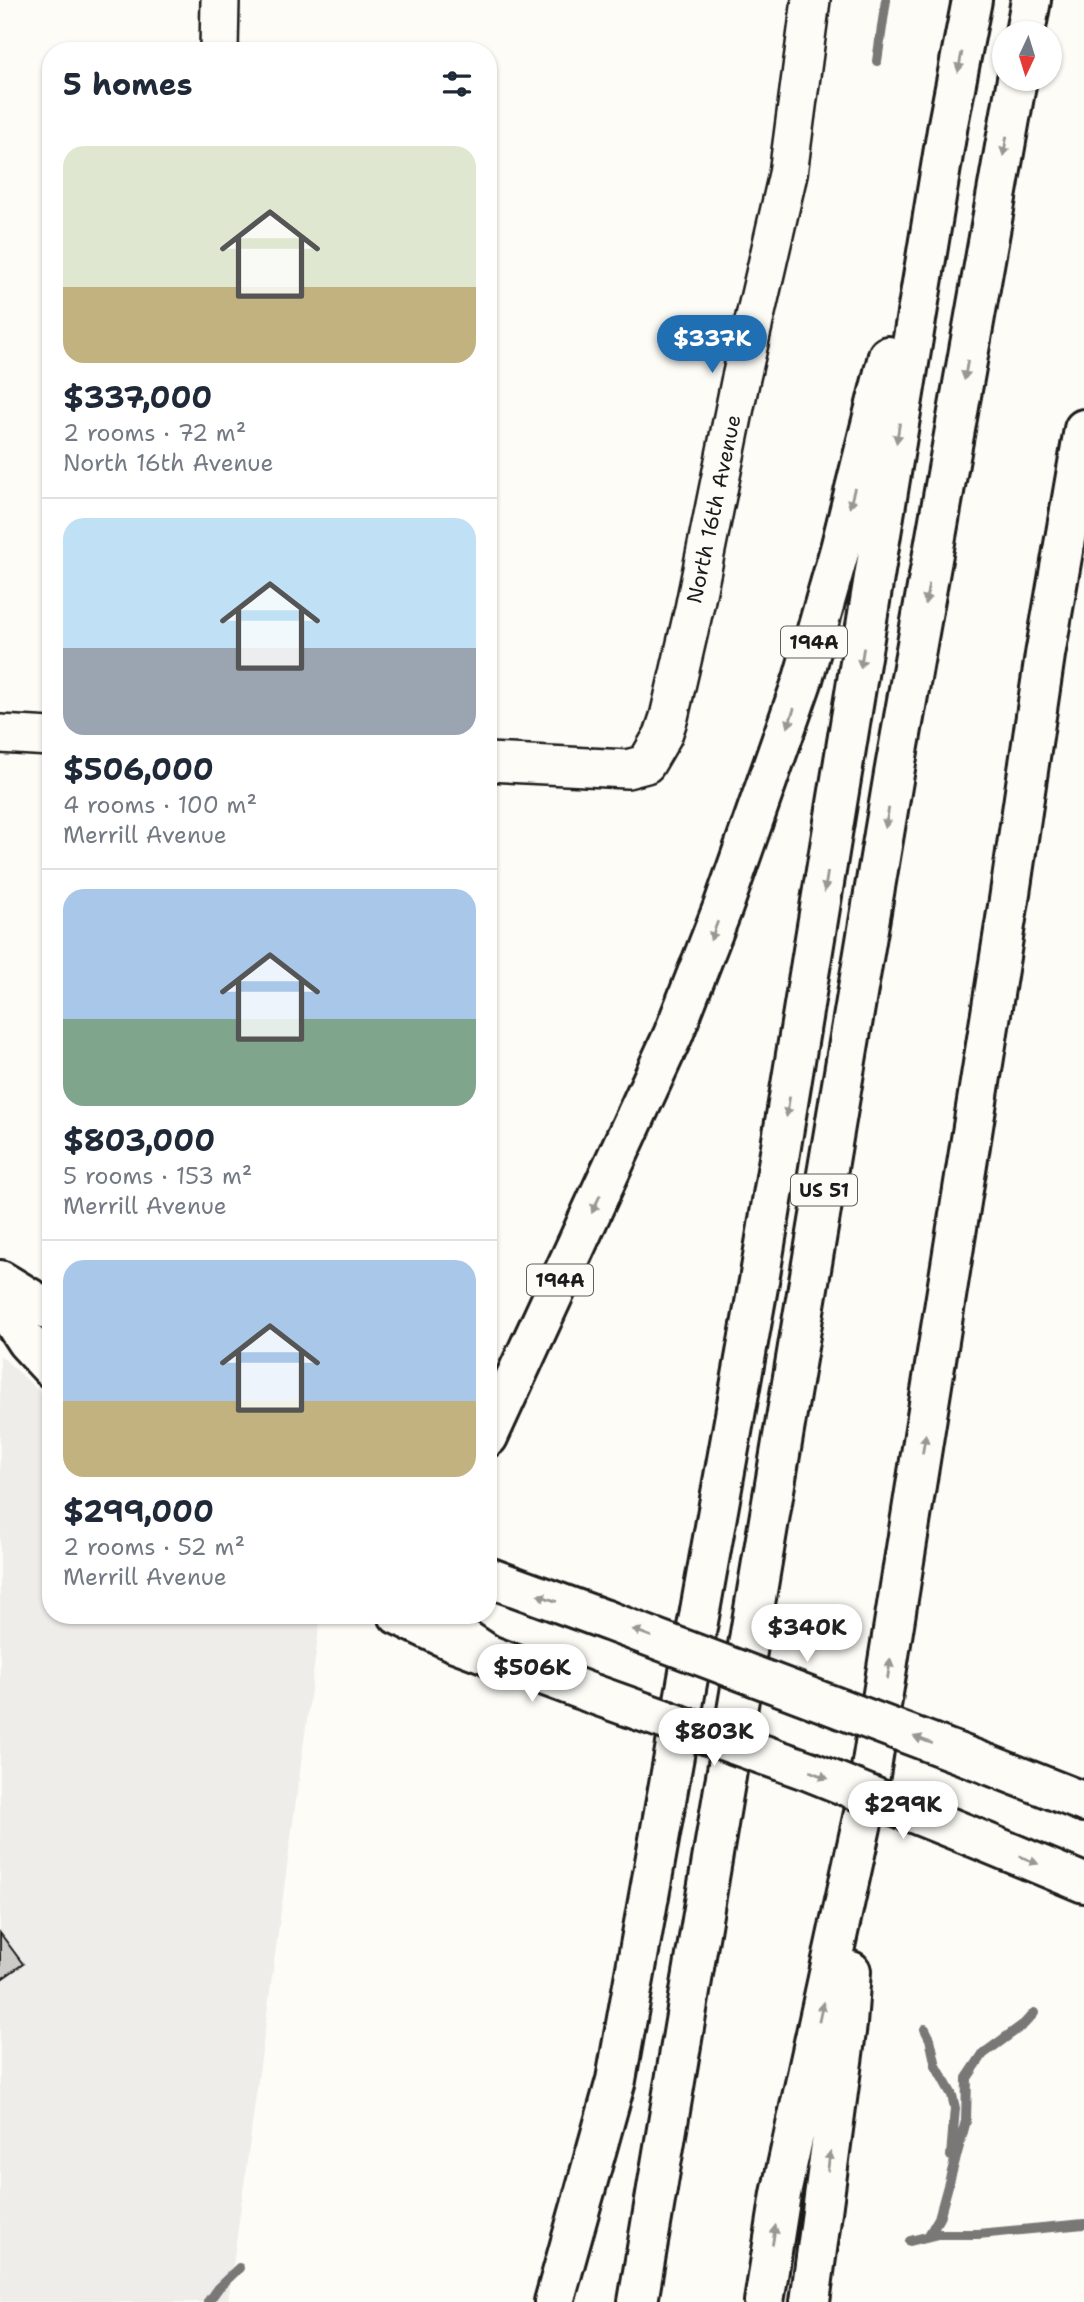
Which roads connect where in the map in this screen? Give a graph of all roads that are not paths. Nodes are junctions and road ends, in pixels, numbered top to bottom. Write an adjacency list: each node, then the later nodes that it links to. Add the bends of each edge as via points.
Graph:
1 (220, 0): 6 (street)
2 (811, 0): 12 (street, North 16th Avenue, via 788,174 663,735 646,764 627,769)
3 (972, 0): 8 (main road, one-way to 8)
4 (1031, 0): 5 (main road)
5 (1027, 21)
6 (219, 42)
7 (1015, 91): 26 (main road, US 51, one-way to 26, via 892,786)
8 (948, 124): 17 (main road, 194A, one-way to 17, via 833,576 776,764 673,1035); 25 (main road, one-way to 25, via 759,1281 616,2080)
9 (1084, 429): 23 (main road, one-way to 9)
10 (0, 734): 11 (street)
11 (42, 736)
12 (497, 762)
13 (0, 1280): 15 (main road)
14 (0, 1301): 16 (main road)
15 (42, 1306)
16 (42, 1358)
17 (497, 1414)
18 (497, 1580): 22 (main road, one-way to 18, bridge)
19 (417, 1624): 21 (main road)
20 (451, 1624): 21 (main road, via 459,1635)
21 (492, 1657): 24 (main road, one-way to 24, bridge, via 809,1771)
22 (1084, 1802)
23 (864, 1813): 27 (main road, one-way to 23, via 781,2194); 28 (main road, one-way to 23, via 847,2024)
24 (1084, 1883)
25 (554, 2302)
26 (638, 2302)
27 (764, 2302)
28 (810, 2302)

